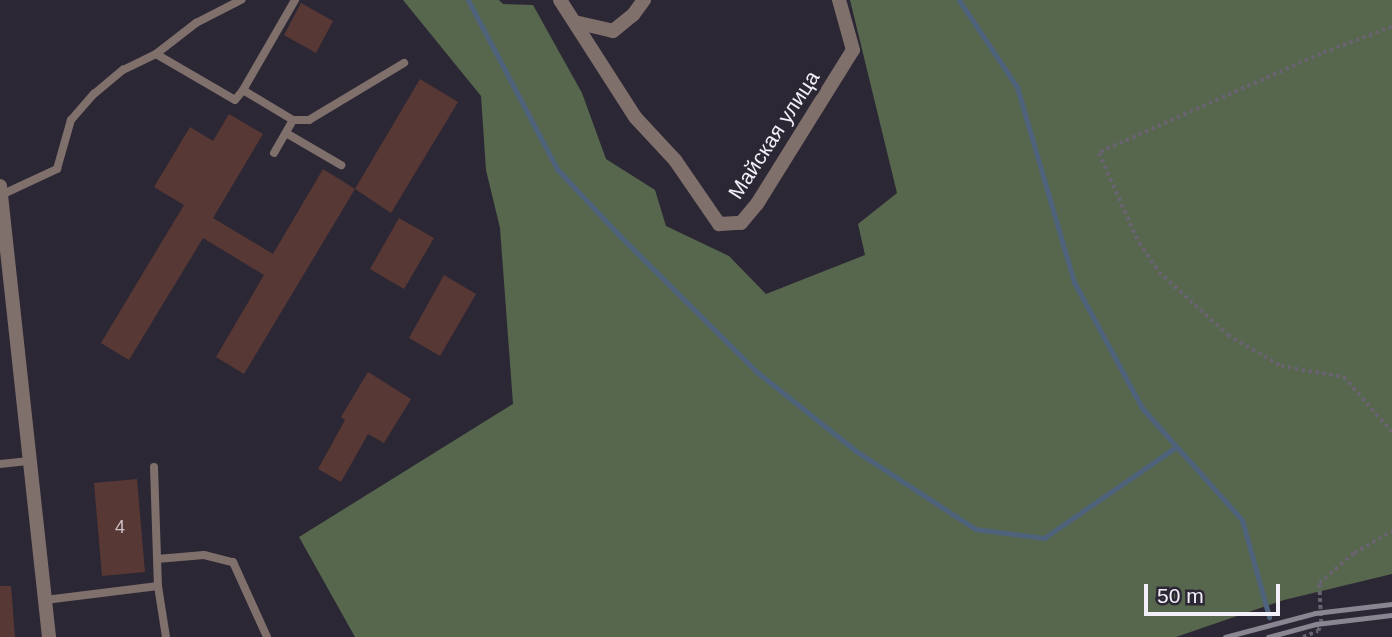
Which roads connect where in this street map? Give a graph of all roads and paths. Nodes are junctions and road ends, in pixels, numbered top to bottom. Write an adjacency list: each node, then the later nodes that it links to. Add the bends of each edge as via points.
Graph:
1 (241, 0): 8 (lane, via 196,23)
2 (295, 0): 10 (lane)
3 (560, 0): 6 (street)
4 (643, 0): 6 (street, via 613,31)
5 (839, 0): 6 (street, Майская улица, via 853,50 741,223 719,224 675,160 635,117)
6 (579, 23)
7 (1392, 27): 16 (path, via 1099,153 1139,243 1158,272 1228,335 1263,356 1281,366 1344,377)
8 (156, 54): 10 (lane, via 235,100); 15 (lane, via 123,70 86,102 71,120 57,169)
9 (404, 63): 11 (lane, via 309,120)
10 (243, 90): 11 (lane)
11 (293, 120): 12 (lane)
12 (286, 133): 13 (lane); 14 (lane)
13 (274, 153)
14 (341, 165)
15 (1, 190): 17 (street)
16 (1392, 432)
17 (30, 461): 18 (lane); 23 (street)
18 (0, 464)
19 (154, 467): 21 (lane)
20 (1392, 531): 27 (path, via 1319,583 1321,623 1318,631)
21 (157, 559): 22 (lane); 26 (lane, via 204,555 233,562)
22 (158, 586): 23 (lane); 25 (lane)
23 (45, 600): 24 (street)
24 (49, 637)
25 (166, 637)
26 (267, 637)
27 (1303, 637)

